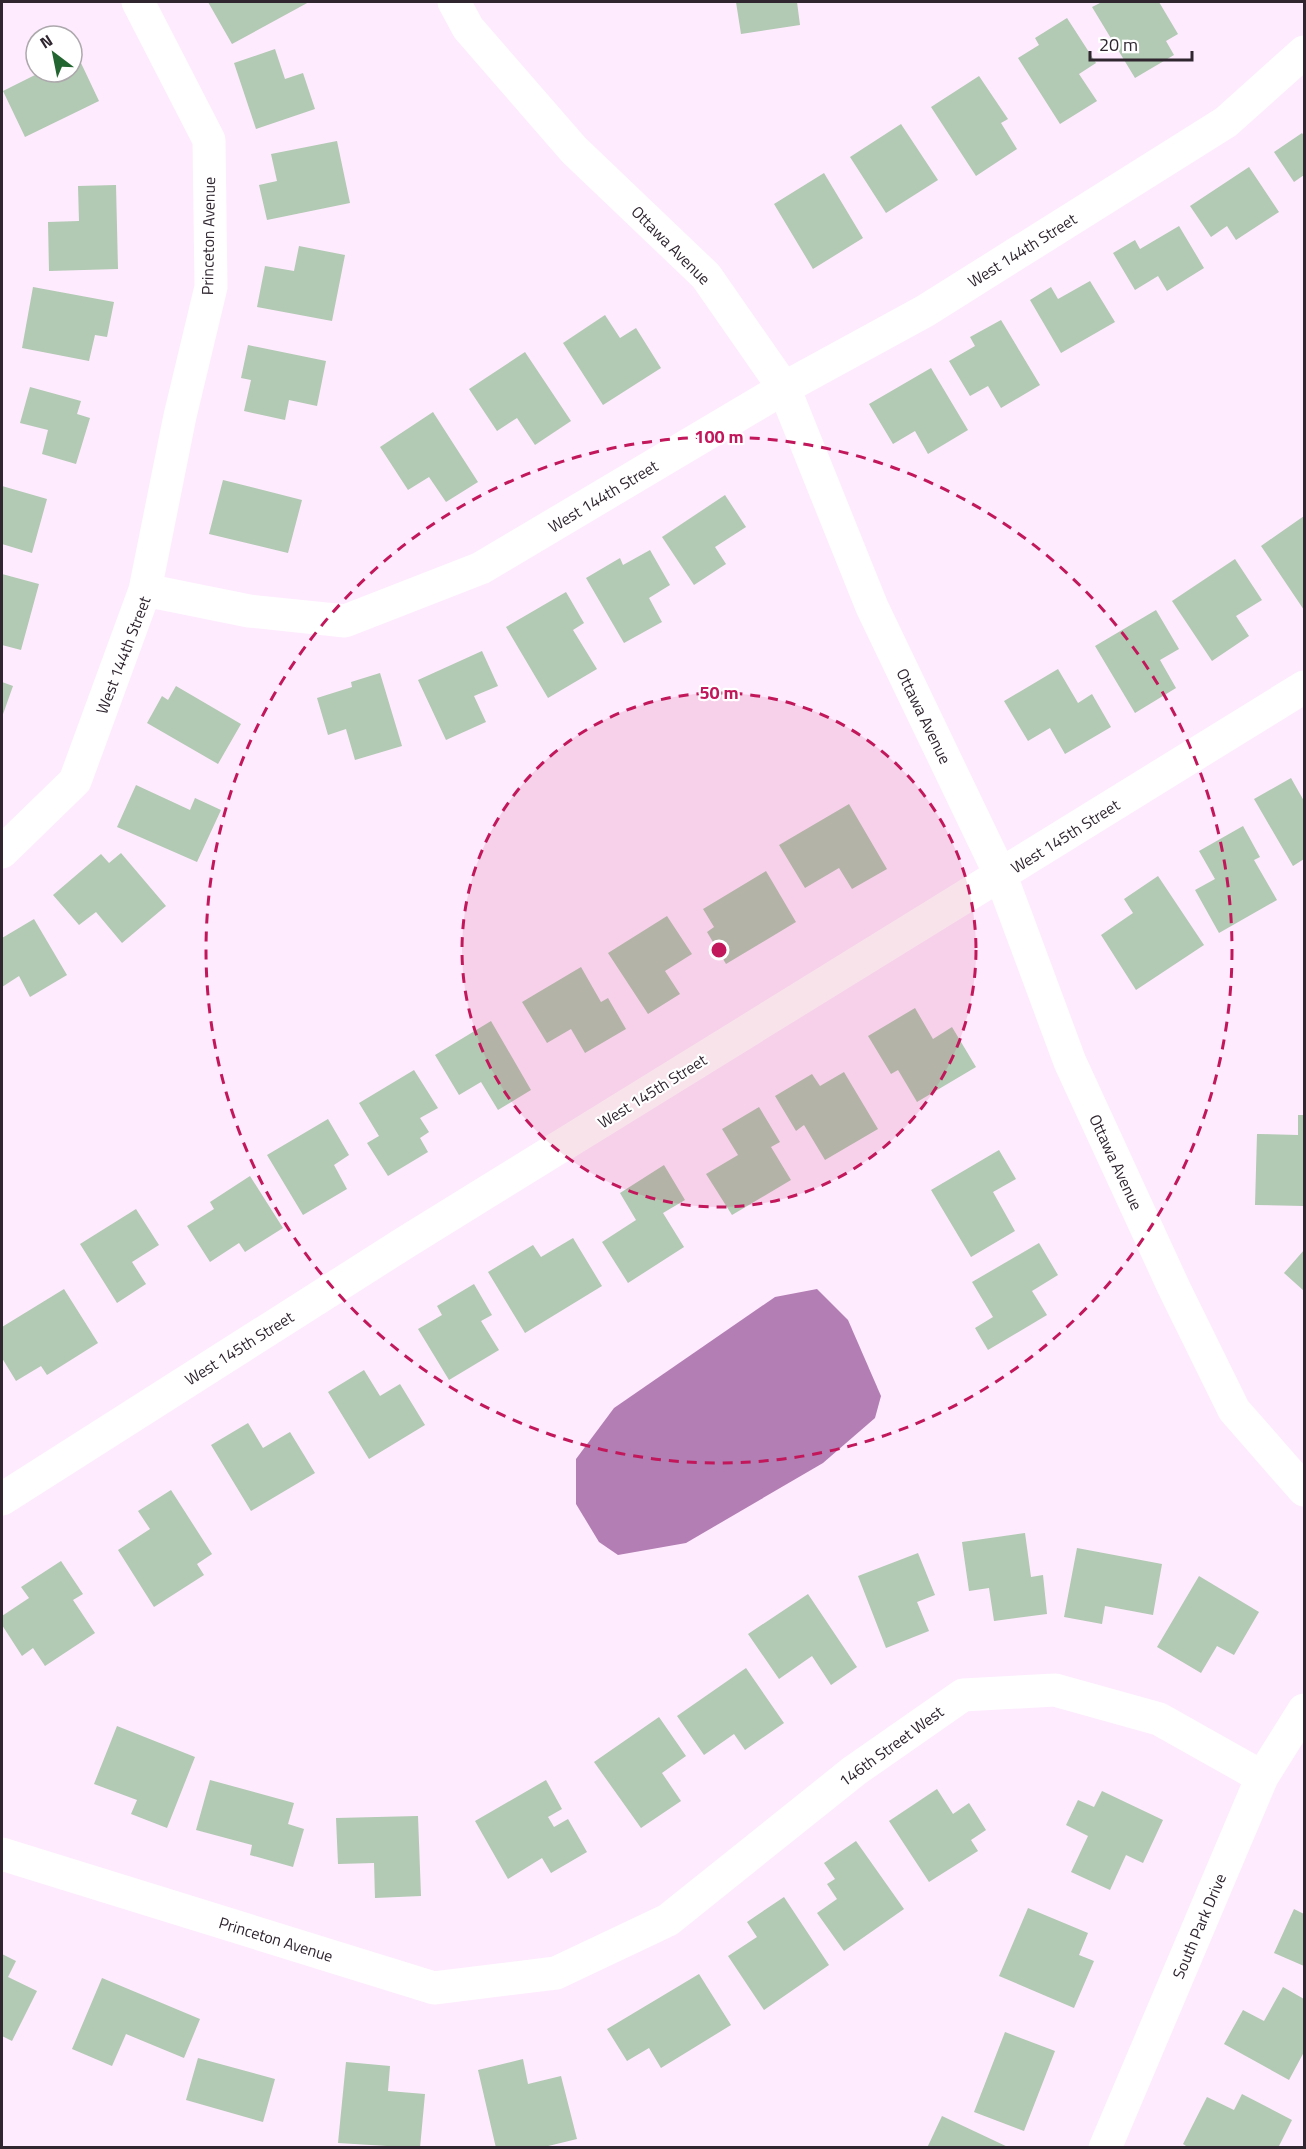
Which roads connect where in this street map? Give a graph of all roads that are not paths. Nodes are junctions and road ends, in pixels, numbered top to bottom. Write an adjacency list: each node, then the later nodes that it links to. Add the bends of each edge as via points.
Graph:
1 (138, 2): 5 (street, Princeton Avenue, via 209,140 211,287)
2 (454, 2): 4 (street, Ottawa Avenue, via 468,28 574,150 706,276)
3 (1305, 52): 4 (street, West 144th Street, via 1226,122 925,311)
4 (784, 388): 5 (street, West 144th Street, via 481,568 345,621 249,611); 8 (street, Ottawa Avenue, via 872,608)
5 (145, 590): 7 (street, West 144th Street, via 75,781)
6 (1305, 687): 8 (street, West 145th Street)
7 (2, 852)
8 (1001, 876): 9 (street, Ottawa Avenue, via 1070,1062 1224,1390 1234,1410); 10 (street, West 145th Street, via 396,1248)
9 (1305, 1490)
10 (2, 1499)
11 (1305, 1710): 12 (street, South Park Drive)
12 (1262, 1777): 14 (street, 146th Street West, via 1159,1719 1055,1690 963,1695 854,1771 668,1920); 15 (street, South Park Drive)
13 (2, 1854): 14 (street, Princeton Avenue, via 435,1988)
14 (556, 1973)
15 (1105, 2148)

